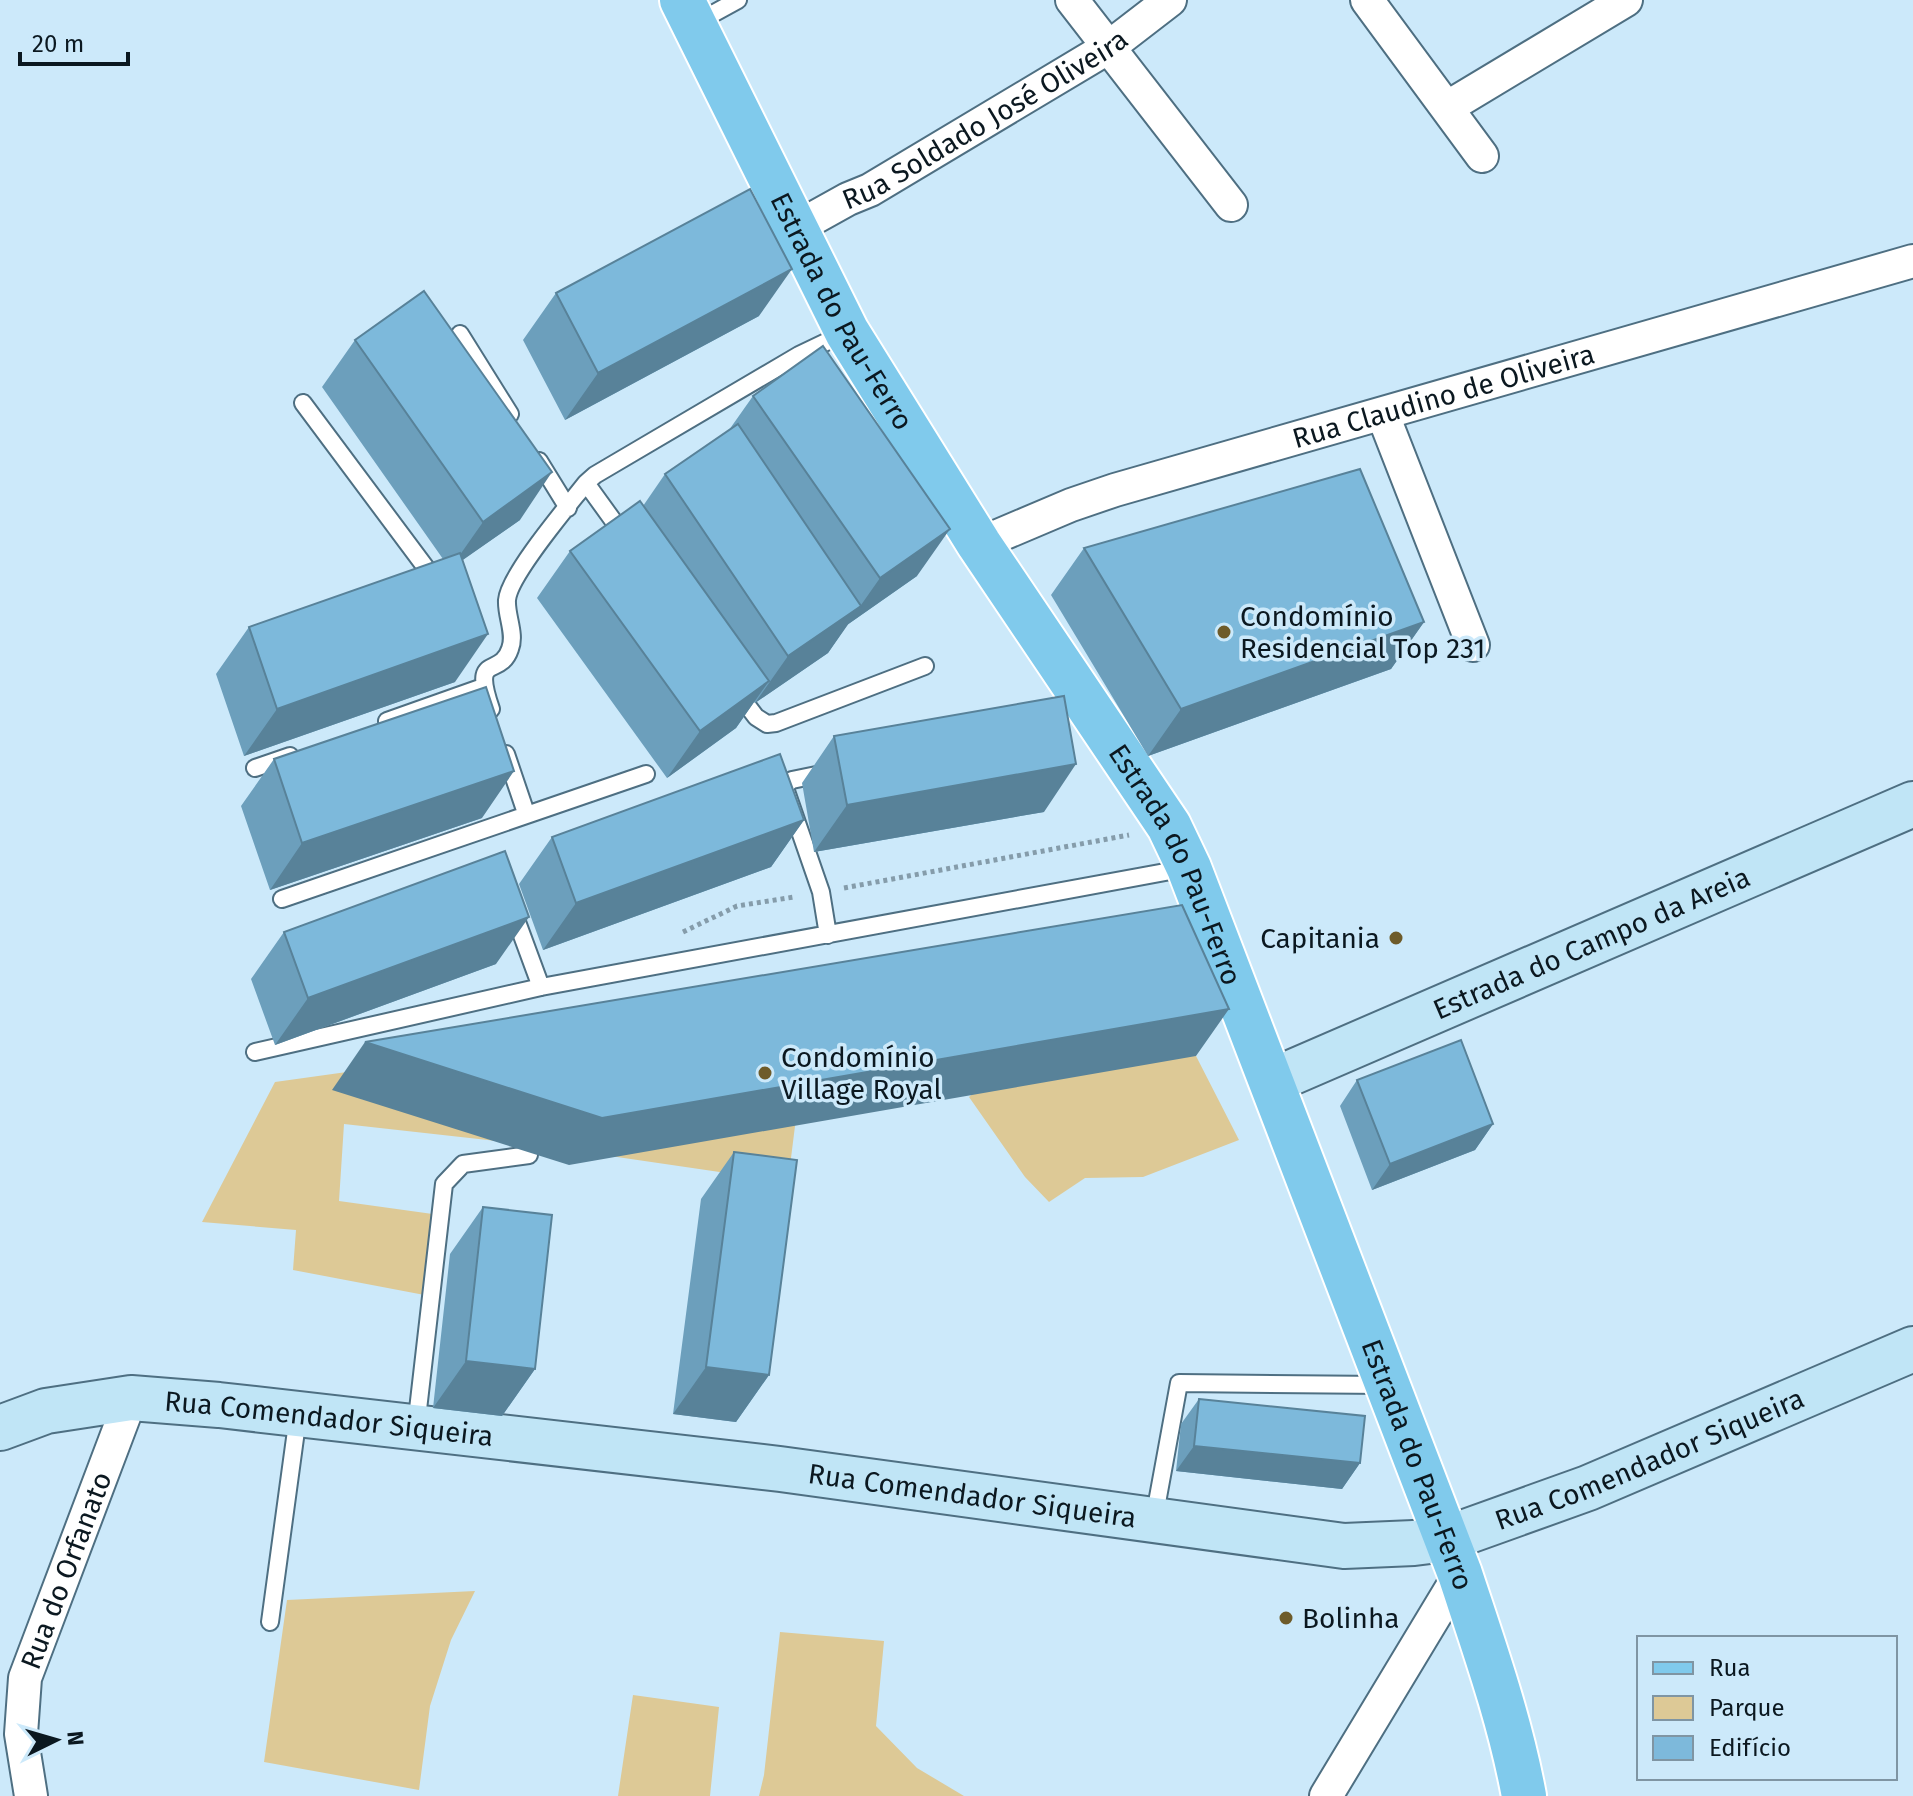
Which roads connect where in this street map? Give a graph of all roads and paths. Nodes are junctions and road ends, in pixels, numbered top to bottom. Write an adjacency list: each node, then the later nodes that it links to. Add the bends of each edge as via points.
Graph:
1 (738, 0): 6 (lane)
2 (1072, 0): 7 (street)
3 (1170, 0): 7 (street, Rua Soldado José Oliveira)
4 (1367, 0): 8 (street)
5 (1626, 0): 8 (street)
6 (688, 12): 11 (main road, Estrada do Pau-Ferro)
7 (1109, 47): 10 (street); 11 (street, Rua Soldado José Oliveira, via 870,190)
8 (1448, 107): 9 (street)
9 (1482, 156)
10 (1231, 205)
11 (794, 229): 13 (main road, Estrada do Pau-Ferro)
12 (1913, 261): 16 (street, Rua Claudino de Oliveira)
13 (847, 332): 17 (lane, via 799,355); 19 (main road, Estrada do Pau-Ferro)
14 (460, 334): 18 (lane)
15 (303, 403): 21 (lane)
16 (1383, 415): 19 (street, Rua Claudino de Oliveira, via 1115,490); 22 (street)
17 (586, 483): 18 (lane); 20 (lane)
18 (568, 508): 24 (lane, via 521,570 507,599 512,644 508,656)
19 (979, 544): 34 (main road, Estrada do Pau-Ferro, via 1169,826)
20 (631, 545)
21 (450, 605)
22 (1473, 645)
23 (925, 666): 25 (lane, via 767,724)
24 (482, 674): 26 (lane); 32 (lane)
25 (729, 680)
26 (369, 727)
27 (312, 748): 28 (lane)
28 (255, 768)
29 (838, 770): 36 (lane, via 786,784)
30 (646, 774): 32 (lane)
31 (1913, 804): 42 (street, Estrada do Campo da Areia)
32 (526, 813): 37 (lane)
33 (1095, 843): 36 (path)
34 (1189, 868): 38 (lane); 42 (main road, Estrada do Pau-Ferro)
35 (506, 890): 40 (lane)
36 (821, 892): 38 (lane); 39 (path, via 716,914 663,943)
37 (282, 899)
38 (828, 935): 39 (lane)
39 (664, 965): 40 (lane)
40 (541, 987): 41 (lane)
41 (255, 1052)
42 (1272, 1081): 45 (main road, Estrada do Pau-Ferro)
43 (529, 1155): 49 (lane, via 463,1164 444,1184)
44 (1913, 1349): 51 (street, Rua Comendador Siqueira, via 1588,1488)
45 (1387, 1385): 50 (lane, via 1179,1383); 51 (main road, Estrada do Pau-Ferro)
46 (131, 1398): 47 (street, Rua Comendador Siqueira); 48 (street, Rua Comendador Siqueira, via 46,1411); 53 (street, Rua do Orfanato, via 25,1678 21,1734)
47 (298, 1415): 49 (street, Rua Comendador Siqueira); 52 (lane)
48 (0, 1428)
49 (416, 1428): 50 (street, Rua Comendador Siqueira, via 780,1469)
50 (1154, 1520): 51 (street, Rua Comendador Siqueira, via 1344,1546 1414,1543)
51 (1453, 1556): 54 (street); 55 (main road, Estrada do Pau-Ferro, via 1498,1688)
52 (270, 1622)
53 (31, 1796)
54 (1326, 1796)
55 (1524, 1796)

